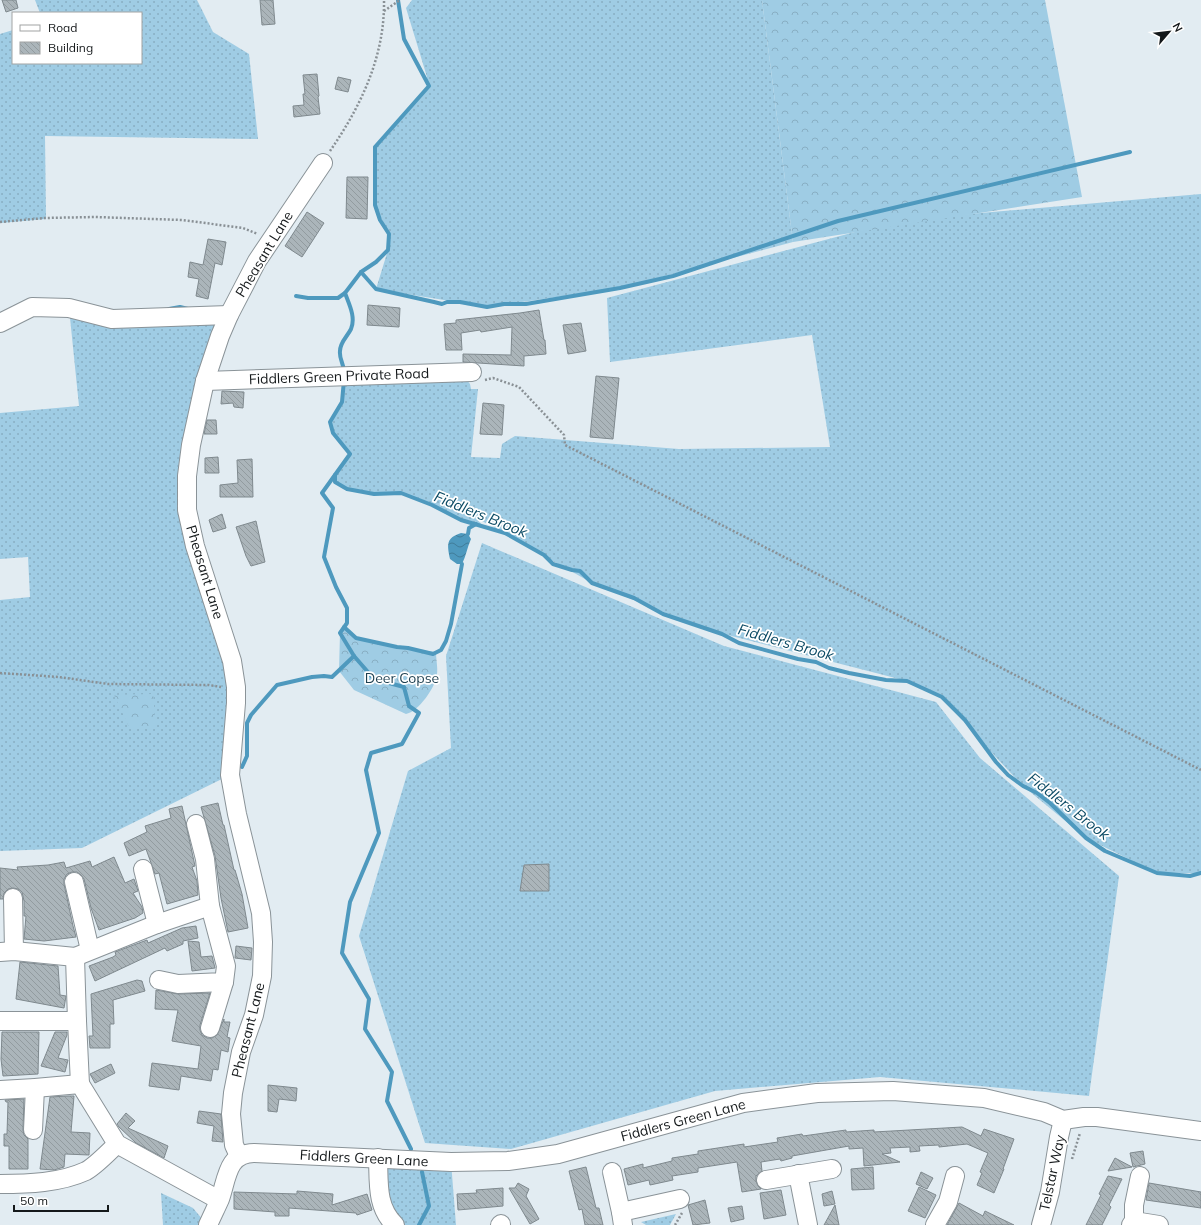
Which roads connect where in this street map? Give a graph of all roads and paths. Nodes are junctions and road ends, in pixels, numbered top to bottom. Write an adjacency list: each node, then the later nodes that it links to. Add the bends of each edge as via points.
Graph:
1 (384, 0): 3 (path)
2 (400, 0): 3 (path)
3 (384, 11): 4 (path, via 381,42 372,74 348,124)
4 (323, 163): 6 (street, Pheasant Lane)
5 (0, 222): 6 (path, via 95,217 182,220 243,228)
6 (272, 239): 7 (street, Pheasant Lane, via 244,284)
7 (229, 315): 8 (street, via 112,319 69,308 32,307); 10 (street, Pheasant Lane)
8 (0, 323)
9 (472, 372): 10 (street, Fiddlers Green Private Road); 13 (path, via 481,381 493,378 519,387 564,435 565,445)
10 (205, 381): 12 (street, Pheasant Lane, via 188,460 187,510 194,546 232,661)
11 (0, 674): 12 (path, via 59,677 108,684)
12 (236, 687): 34 (street, Pheasant Lane, via 230,775 261,913 264,942 258,996 241,1052 233,1093 231,1114 234,1145)
13 (1201, 770)
14 (196, 824): 18 (street, via 205,858)
15 (143, 869): 19 (street)
16 (74, 882): 21 (street)
17 (13, 898): 20 (street)
18 (210, 906): 19 (street); 23 (street, via 226,966)
19 (157, 924): 21 (street)
20 (7, 952): 21 (street)
21 (83, 954): 25 (street)
22 (159, 980): 23 (street, via 178,984)
23 (224, 982): 26 (street)
24 (0, 1021): 25 (street)
25 (77, 1021): 27 (street)
26 (210, 1028)
27 (80, 1084): 28 (street); 33 (street)
28 (35, 1088): 29 (street); 31 (street)
29 (0, 1090)
30 (1063, 1120): 32 (street, Fiddlers Green Lane, via 1097,1117); 35 (street, Fiddlers Green Lane, via 1044,1112 984,1098 893,1091 817,1093 743,1103 551,1155 508,1161 451,1162); 51 (street, Telstar Way, via 1050,1192)
31 (33, 1130)
32 (1201, 1131)
33 (117, 1144): 42 (street, via 87,1170 75,1175 43,1182); 44 (street)
34 (239, 1156): 35 (street, Fiddlers Green Lane, via 254,1153); 44 (street, via 230,1166)
35 (378, 1158): 47 (street, via 380,1200)
36 (832, 1169): 38 (street)
37 (612, 1172): 45 (street)
38 (798, 1174): 41 (street); 49 (street)
39 (955, 1176): 50 (street, via 948,1202)
40 (1140, 1176): 46 (street)
41 (766, 1180)
42 (0, 1184)
43 (680, 1199): 45 (street)
44 (219, 1200): 48 (street)
45 (622, 1218)
46 (1132, 1223): 52 (street)
47 (390, 1224)
48 (208, 1225)
49 (808, 1225)
50 (935, 1225)
51 (1041, 1225)
52 (1159, 1225)

